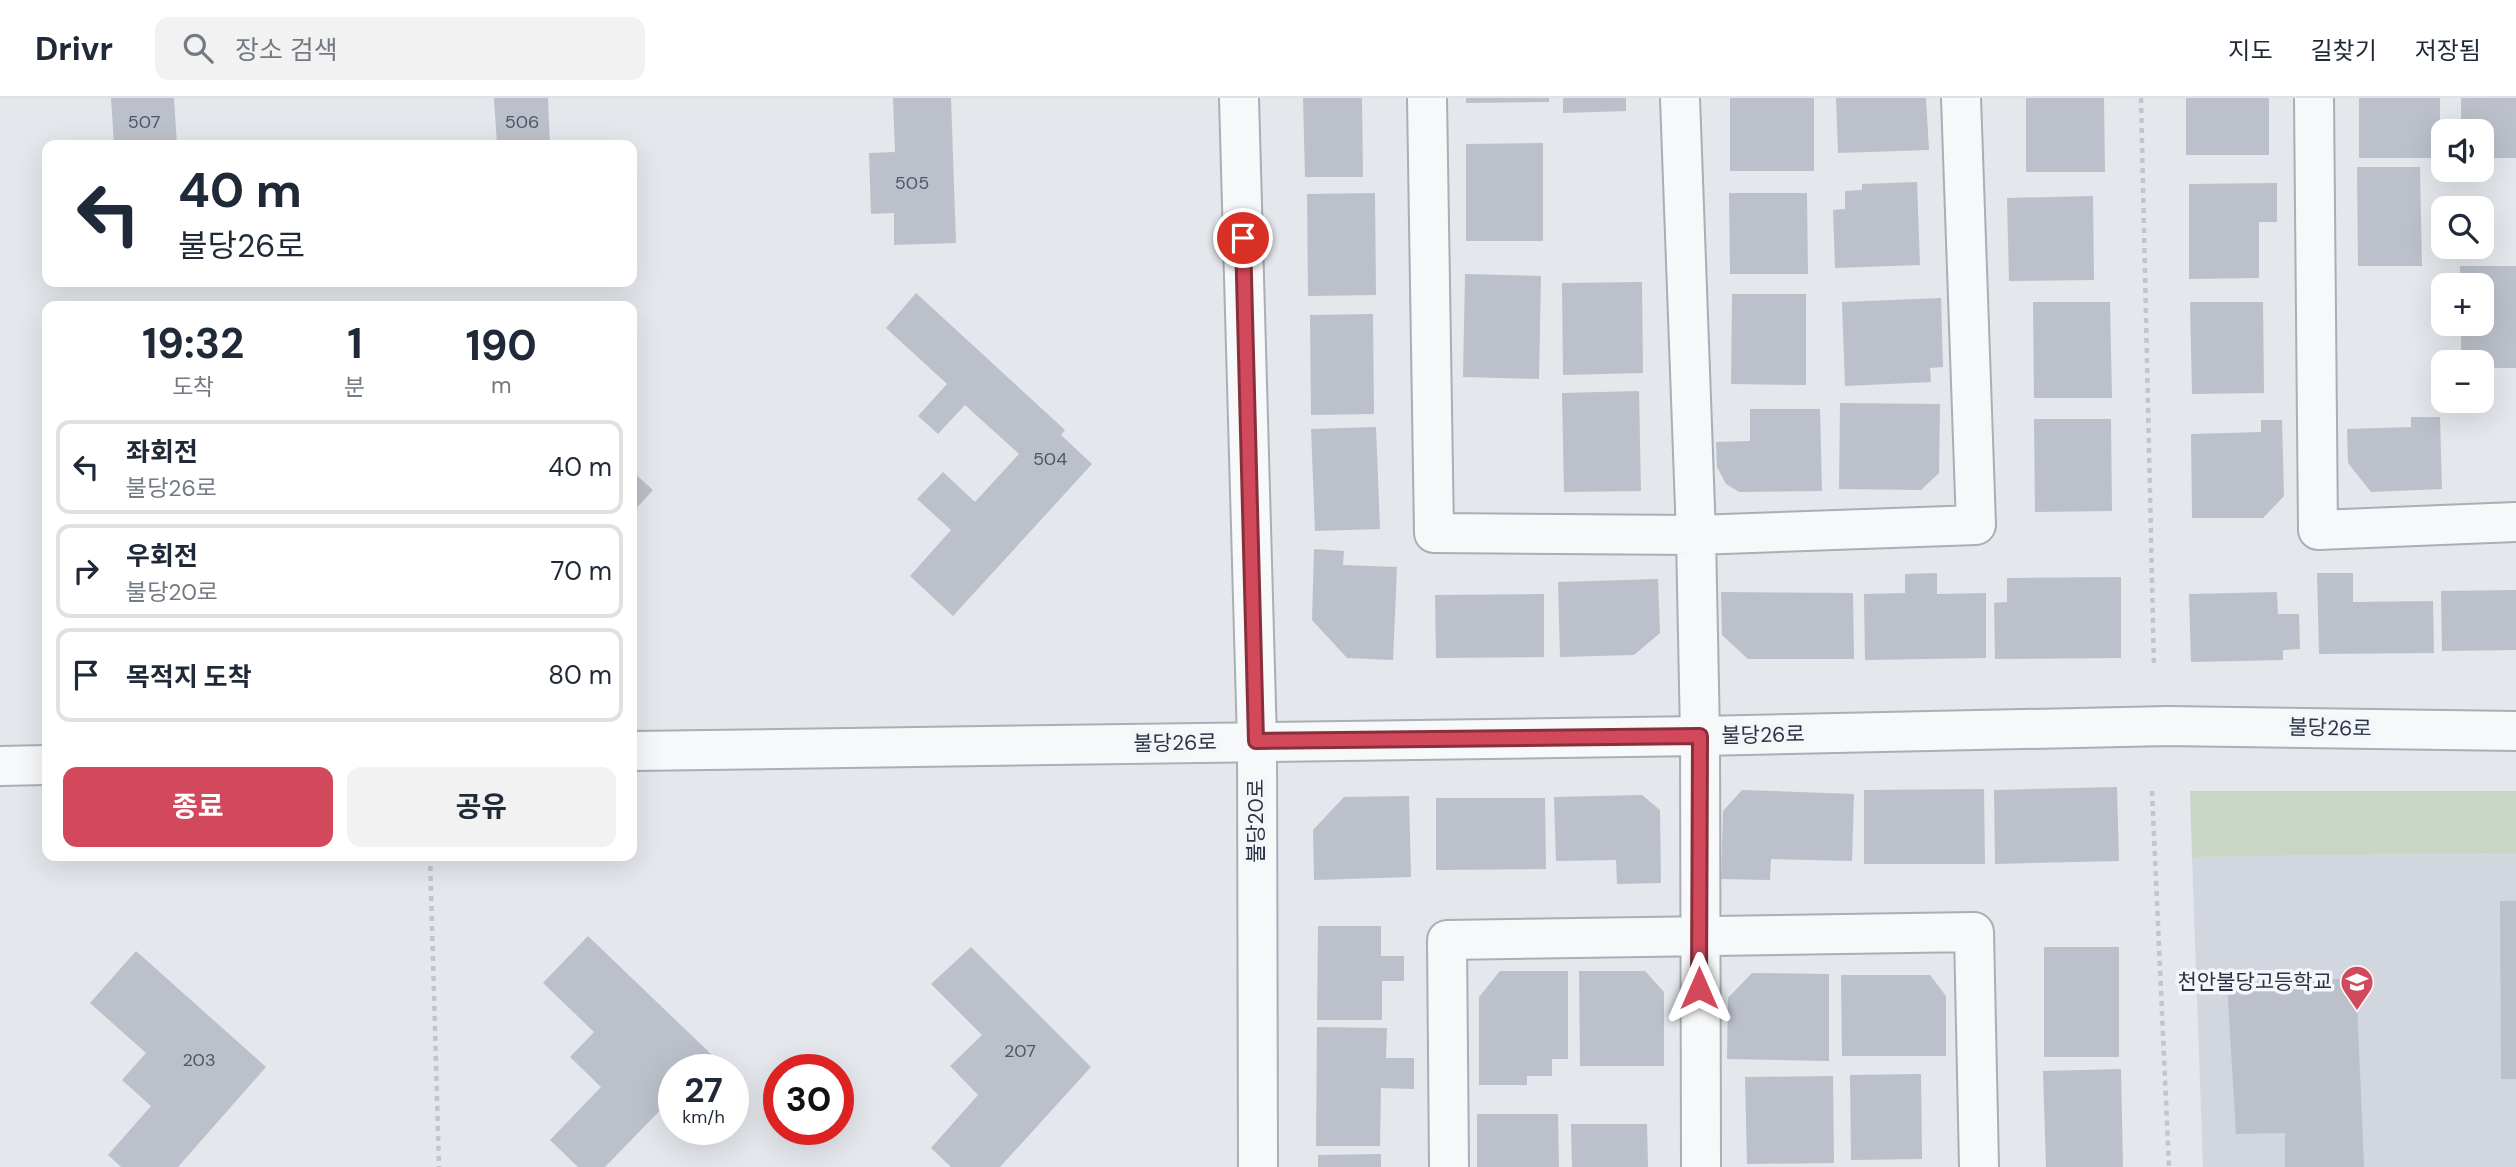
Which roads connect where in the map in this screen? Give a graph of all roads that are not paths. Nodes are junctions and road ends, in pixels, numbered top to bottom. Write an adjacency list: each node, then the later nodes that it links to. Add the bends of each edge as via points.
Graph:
1 (1239, 98): 10 (street, 불당20로)
2 (1427, 98): 7 (street, via 1434,533)
3 (1680, 98): 7 (street)
4 (1961, 98): 7 (street, via 1976,525)
5 (2314, 98): 6 (street, via 2318,530)
6 (2516, 522)
7 (1696, 535): 9 (street)
8 (2516, 730): 9 (street, 불당26로, via 2168,726)
9 (1700, 736): 10 (street, 불당26로); 14 (street)
10 (1256, 741): 11 (street, 불당26로); 15 (street, 불당20로)
11 (637, 751)
12 (42, 765): 13 (street)
13 (0, 766)
14 (1699, 937): 16 (street, via 1447,940); 17 (street); 18 (street, via 1974,932)
15 (1258, 1167)
16 (1449, 1167)
17 (1700, 1167)
18 (1979, 1167)

